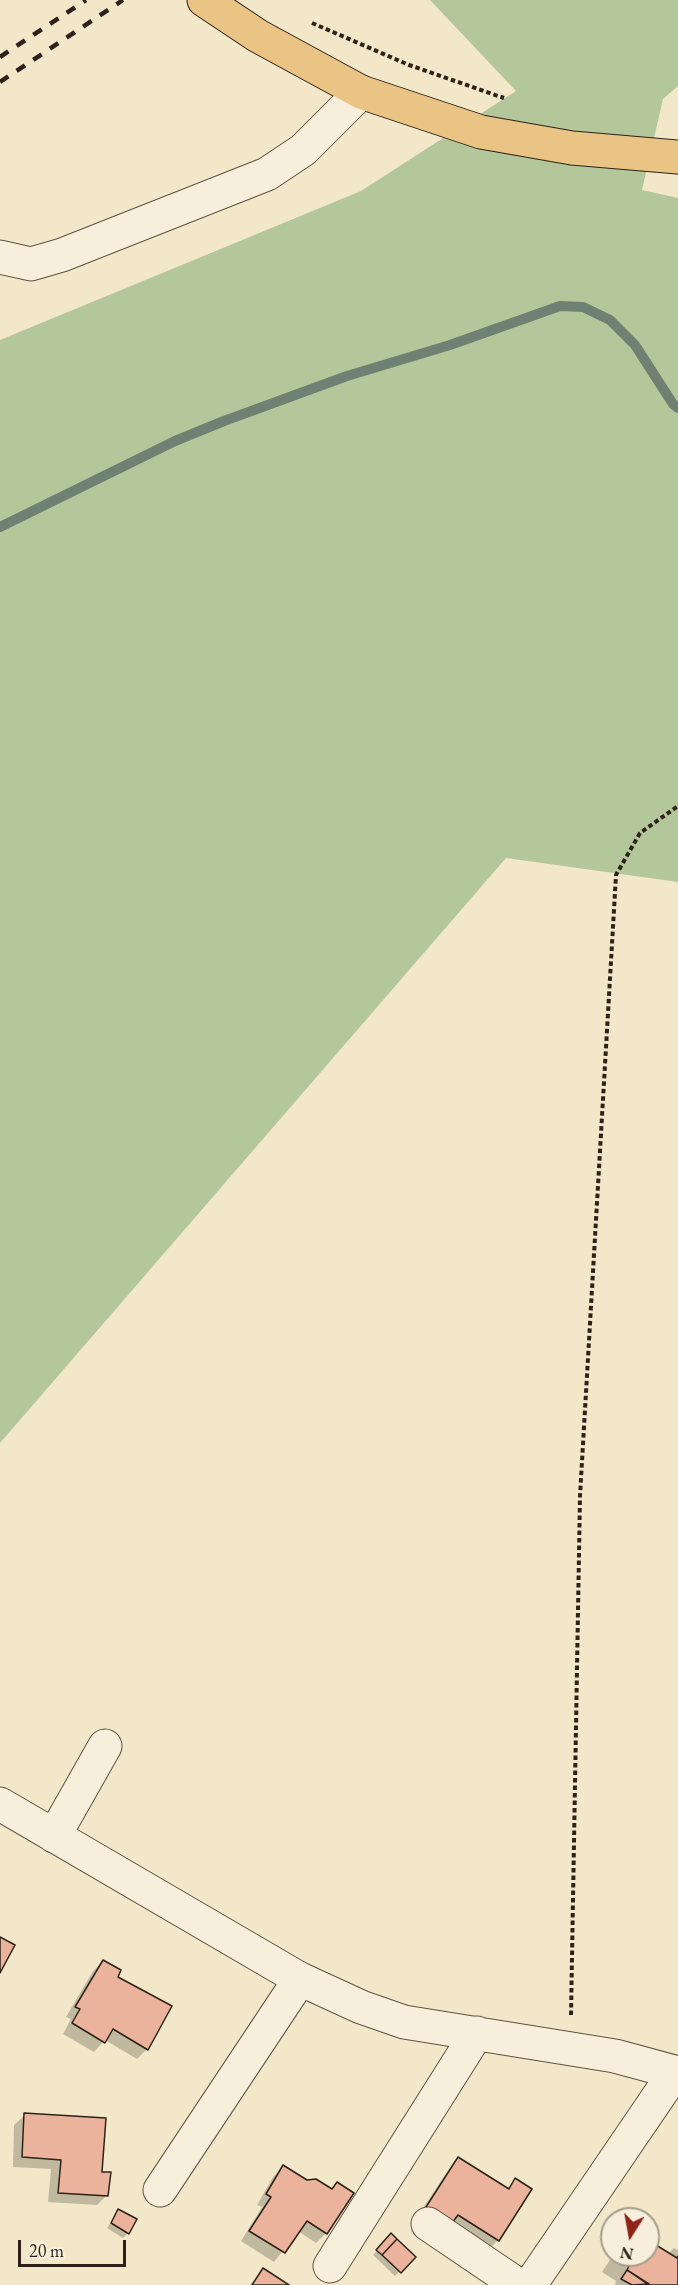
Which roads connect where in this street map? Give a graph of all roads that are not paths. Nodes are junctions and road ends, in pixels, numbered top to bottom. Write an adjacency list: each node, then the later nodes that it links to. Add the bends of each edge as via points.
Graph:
1 (204, 0): 2 (main road, via 258,36)
2 (361, 92): 3 (main road, via 481,132 572,147); 4 (street, via 303,150 267,174 62,255 31,264)
3 (678, 157)
4 (0, 257)
5 (105, 1746): 7 (street)
6 (0, 1804): 7 (street)
7 (54, 1836): 8 (street)
8 (300, 1979): 9 (street, via 404,2022); 11 (street)
9 (477, 2033): 10 (street, via 615,2056); 13 (street)
10 (676, 2072): 15 (street)
11 (160, 2190)
12 (428, 2224): 14 (street)
13 (330, 2266)
14 (519, 2285)
15 (531, 2285)

